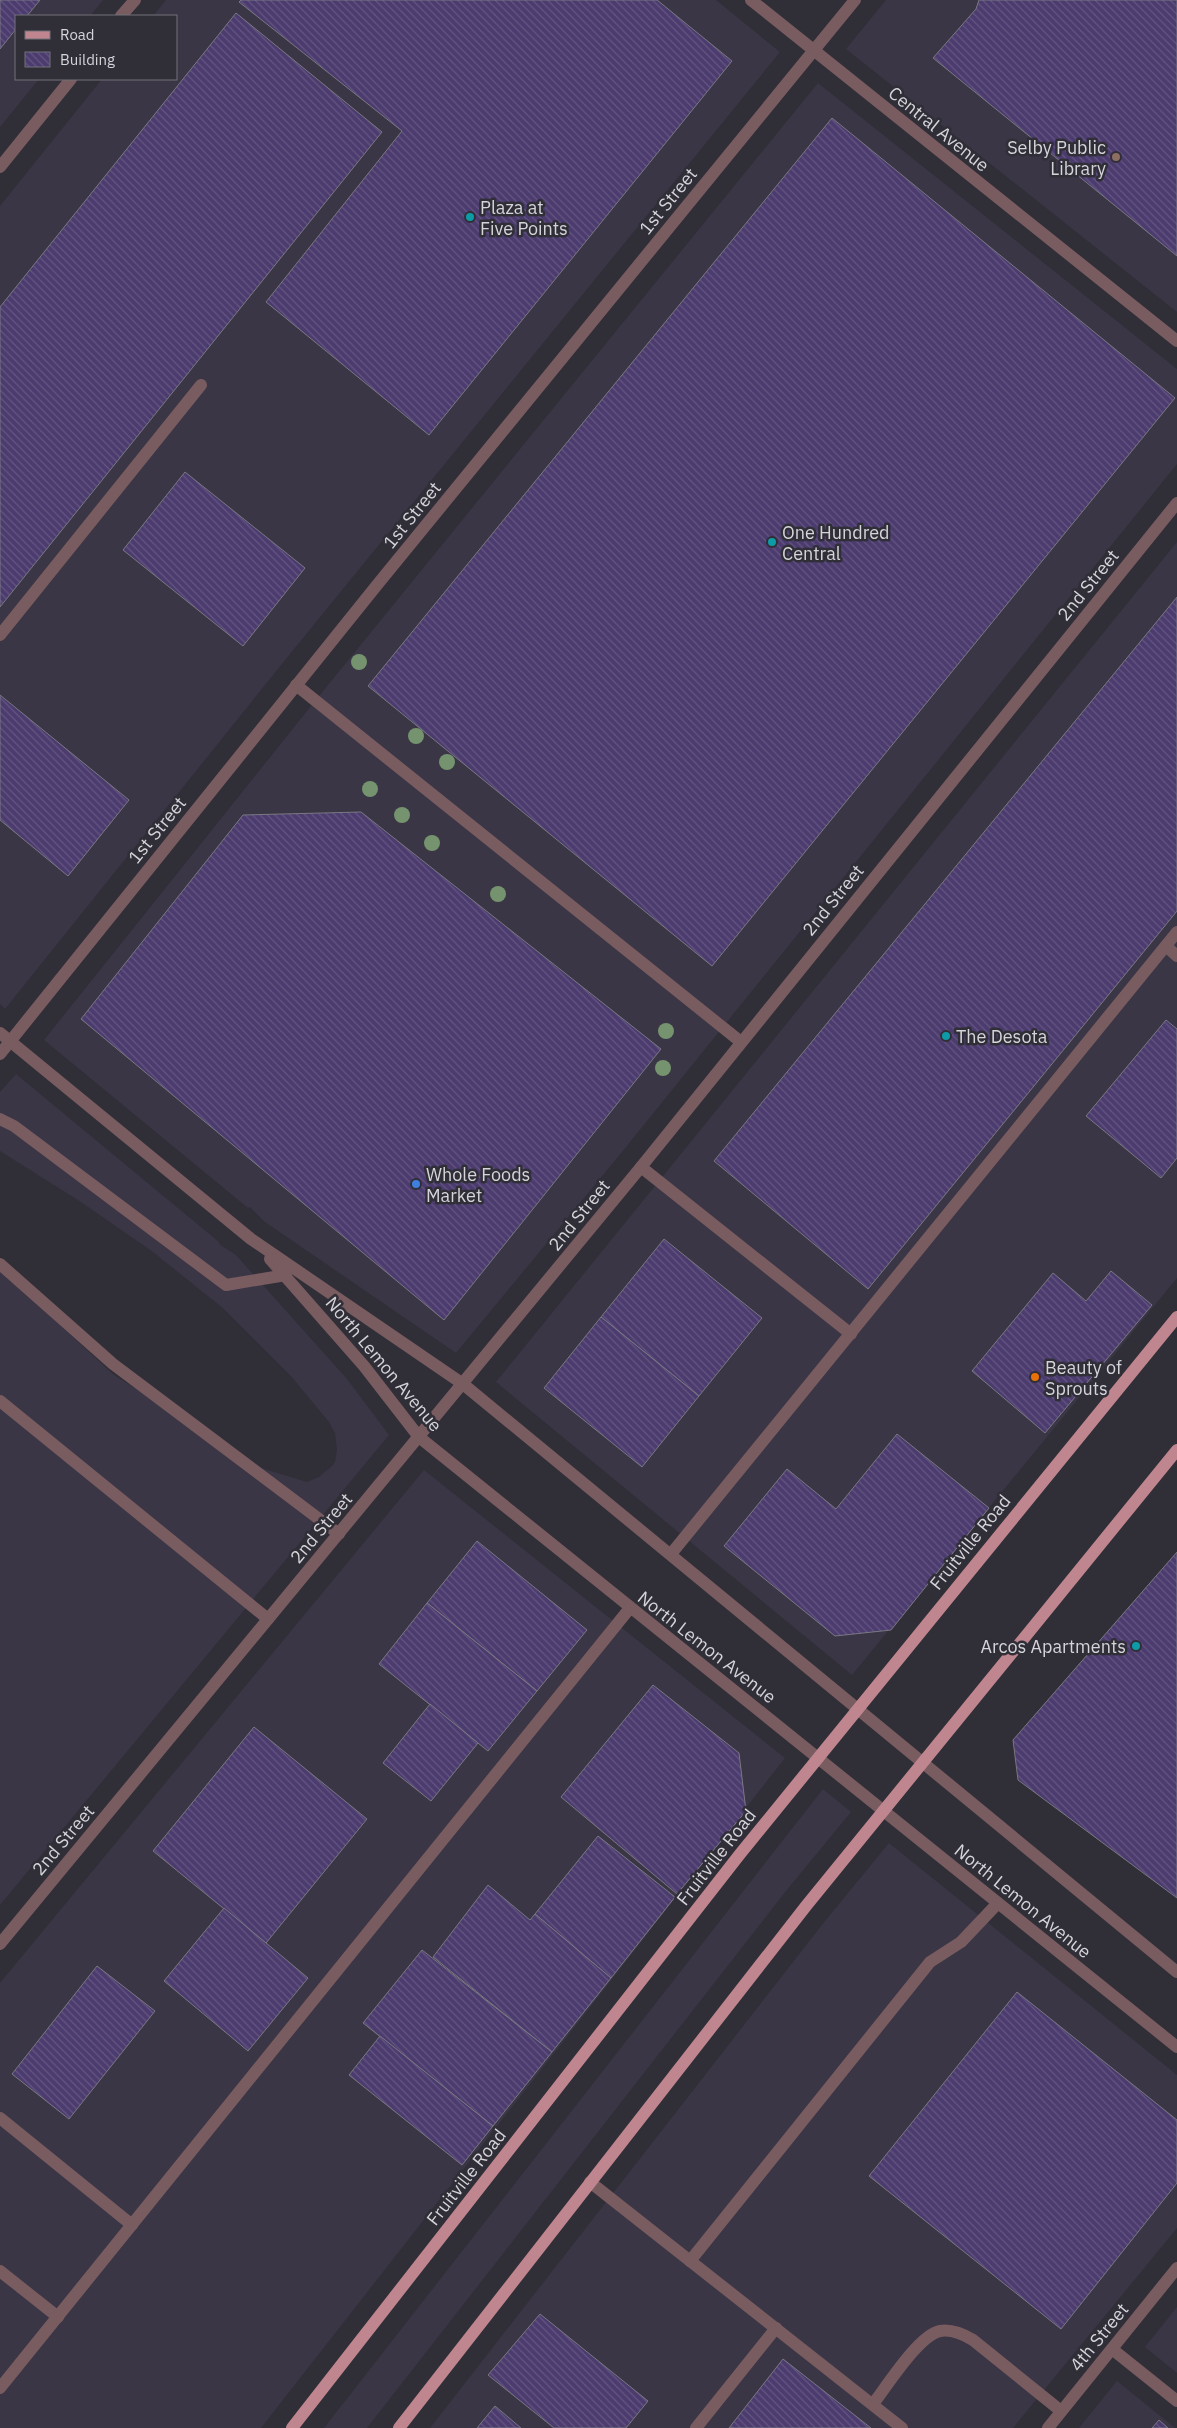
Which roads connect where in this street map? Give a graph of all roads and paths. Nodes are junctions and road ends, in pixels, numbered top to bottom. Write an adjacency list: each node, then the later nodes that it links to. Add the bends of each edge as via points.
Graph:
1 (134, 0): 4 (street)
2 (751, 0): 5 (street, Central Avenue)
3 (855, 0): 5 (street, 1st Street)
4 (122, 15)
5 (813, 50): 8 (street, Central Avenue); 12 (street, 1st Street)
6 (70, 80): 7 (street)
7 (0, 167)
8 (1177, 341)
9 (201, 385): 11 (street)
10 (1177, 503): 18 (street, 2nd Street)
11 (0, 635)
12 (296, 685): 17 (street, 1st Street); 18 (street)
13 (1177, 932): 14 (street)
14 (1166, 946): 15 (street); 26 (street)
15 (1177, 956)
16 (0, 1033): 17 (street)
17 (11, 1042): 19 (street, 1st Street); 22 (street)
18 (740, 1042): 21 (street, 2nd Street)
19 (0, 1054)
20 (0, 1119): 24 (street, via 14,1126 226,1285)
21 (641, 1167): 26 (street); 27 (street, 2nd Street)
22 (251, 1239): 24 (street, North Lemon Avenue); 27 (street)
23 (0, 1264): 31 (street, via 113,1364)
24 (286, 1276): 29 (street, North Lemon Avenue, via 364,1366)
25 (1177, 1317): 35 (main road, Fruitville Road)
26 (851, 1334): 32 (street)
27 (463, 1384): 29 (street, 2nd Street); 32 (street)
28 (0, 1401): 34 (street)
29 (419, 1437): 31 (street, 2nd Street); 33 (street, North Lemon Avenue)
30 (1177, 1450): 37 (main road)
31 (339, 1534): 34 (street, 2nd Street)
32 (672, 1554): 35 (street)
33 (630, 1608): 36 (street, North Lemon Avenue); 45 (street)
34 (268, 1619): 40 (street, 2nd Street)
35 (857, 1708): 36 (main road, Fruitville Road); 37 (street)
36 (818, 1756): 38 (street, North Lemon Avenue); 56 (main road, Fruitville Road)
37 (923, 1762): 38 (main road); 41 (street)
38 (884, 1810): 39 (street, North Lemon Avenue); 44 (main road)
39 (998, 1903): 42 (street, North Lemon Avenue); 46 (street, via 961,1942 930,1962)
40 (0, 1944)
41 (1177, 1972)
42 (1177, 2047)
43 (0, 2118): 45 (street)
44 (590, 2182): 46 (street); 57 (main road)
45 (132, 2225): 49 (street)
46 (690, 2261): 50 (street)
47 (1177, 2268): 51 (street, 4th Street)
48 (0, 2271): 49 (street)
49 (58, 2317): 52 (street)
50 (776, 2328): 54 (street); 58 (street)
51 (1112, 2349): 53 (street); 55 (street, 4th Street)
52 (0, 2388)
53 (1177, 2401)
54 (873, 2404): 55 (street, via 929,2335 949,2330 973,2340); 59 (street)
55 (1061, 2411): 60 (street, 4th Street)
56 (292, 2428)
57 (399, 2428)
58 (696, 2428)
59 (902, 2428)
60 (1048, 2428)

